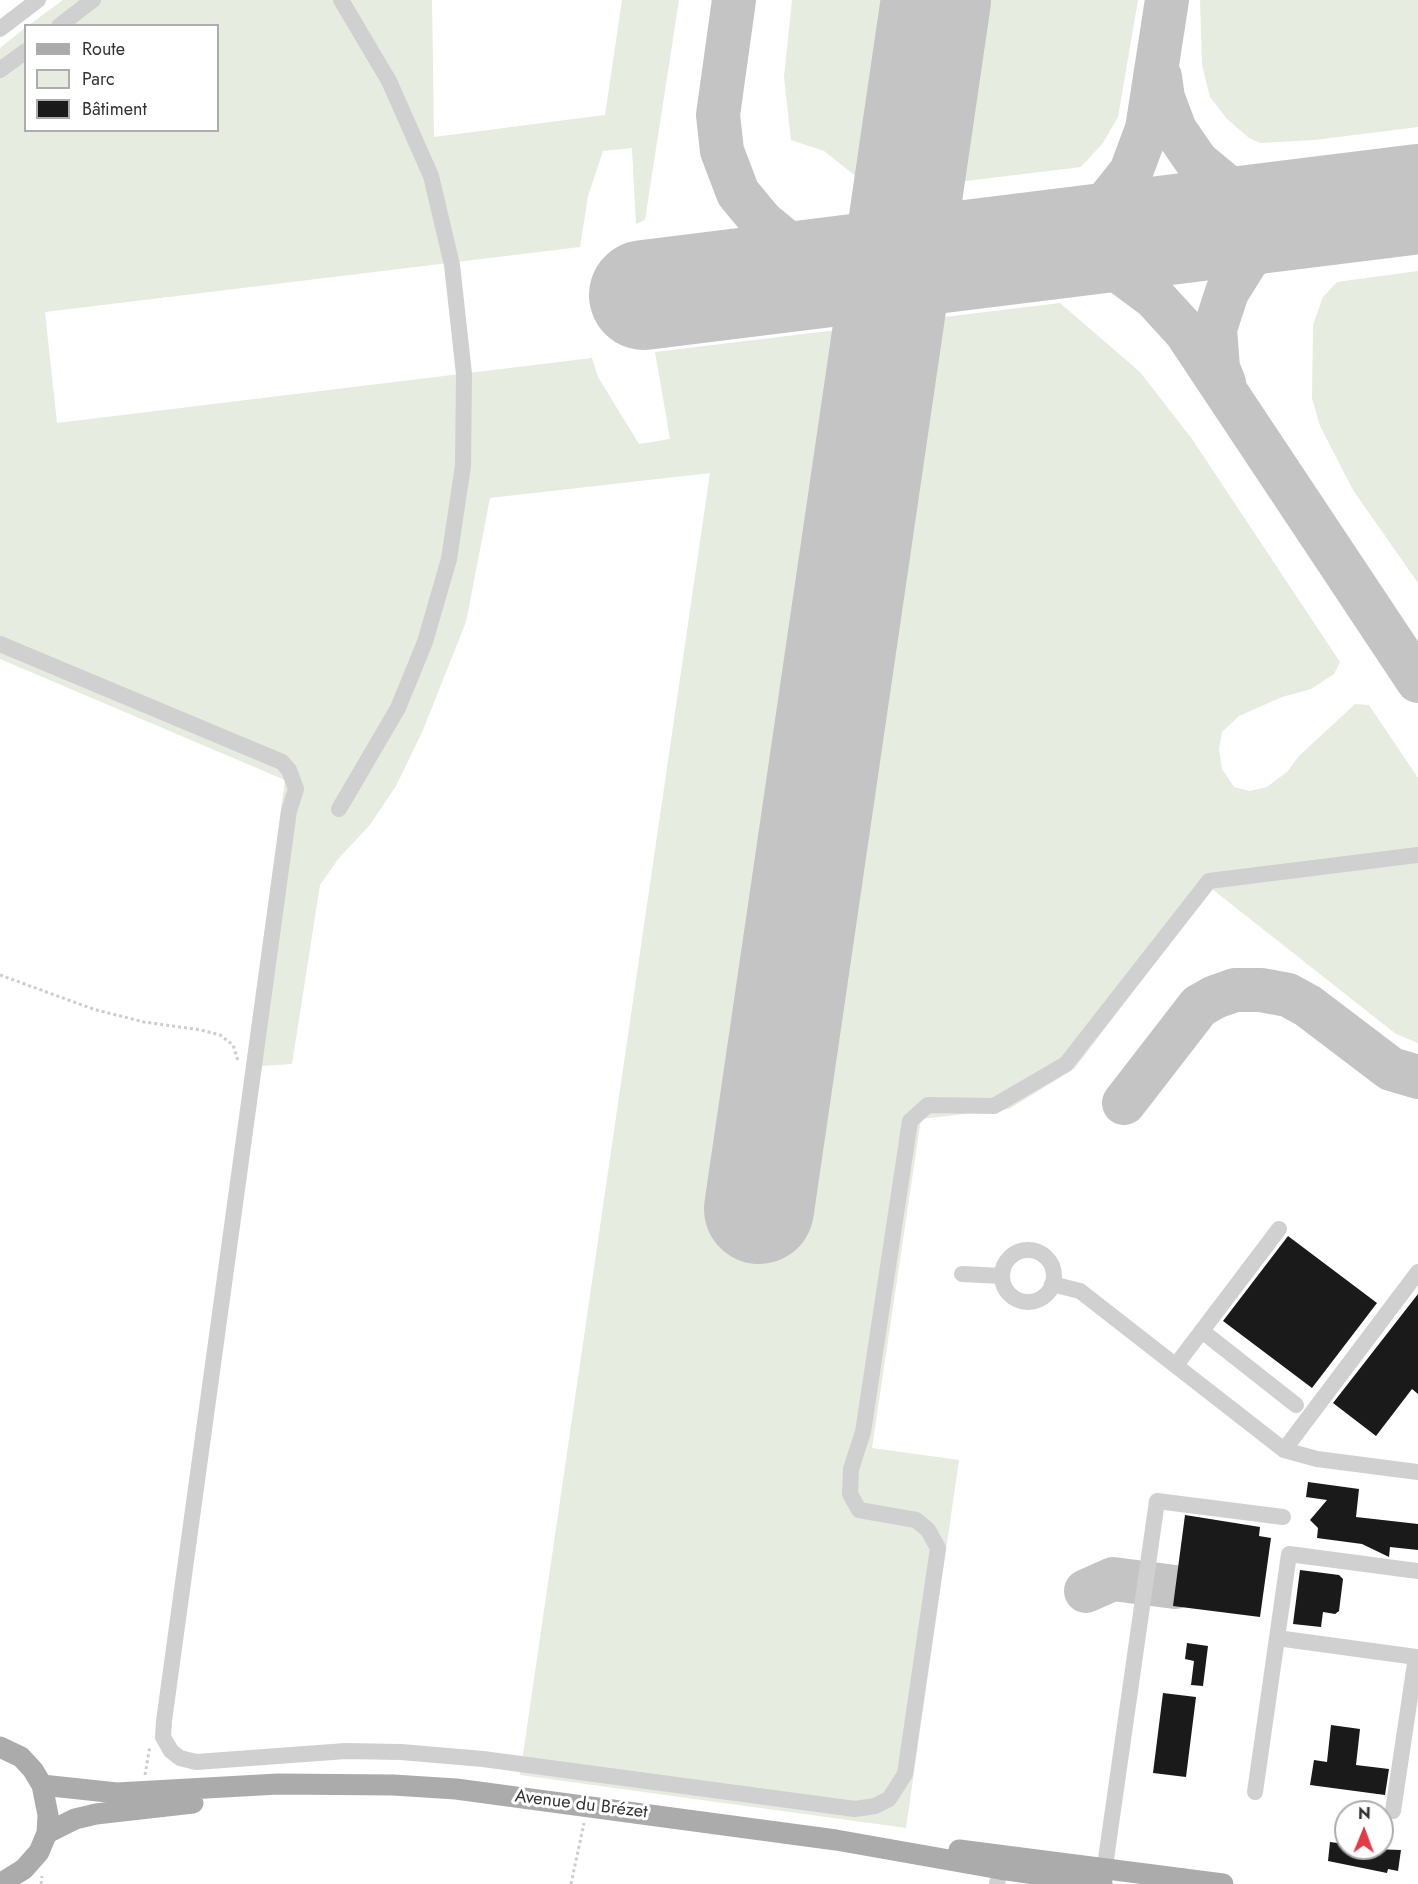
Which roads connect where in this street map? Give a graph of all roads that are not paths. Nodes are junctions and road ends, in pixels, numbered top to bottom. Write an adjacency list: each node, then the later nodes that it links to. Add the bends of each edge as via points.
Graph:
1 (38, 0): 5 (street)
2 (93, 0): 4 (street)
3 (341, 0): 9 (street, via 389,81 432,176 452,265 464,374 463,466 449,559 425,642 399,708)
4 (62, 24)
5 (0, 29)
6 (24, 52): 7 (street)
7 (0, 70)
8 (0, 644): 10 (street, via 282,762 296,789 289,812 164,1721 163,1737 171,1751 196,1762 346,1751 401,1752 483,1759 855,1809 889,1799 905,1774 938,1548 928,1530 916,1520 860,1510 850,1494 910,1122 928,1105 994,1106 1066,1064 1209,880)
9 (339, 809)
10 (1418, 855)
11 (1279, 1229): 16 (street)
12 (1418, 1272): 19 (street)
13 (962, 1274): 14 (street)
14 (1002, 1276): 15 (street, via 1007,1292 1022,1301 1038,1300); 15 (street, via 1003,1267 1014,1254 1031,1250 1052,1264)
15 (1052, 1284): 17 (street, via 1080,1291)
16 (1202, 1331): 17 (street); 18 (street)
17 (1176, 1365): 19 (street)
18 (1296, 1405)
19 (1284, 1450): 20 (street, via 1317,1459)
20 (1418, 1472)
21 (1283, 1517): 33 (street, via 1157,1501)
22 (1418, 1571): 23 (street, via 1289,1554)
23 (1277, 1638): 24 (street, via 1416,1657); 28 (street)
24 (1414, 1698): 29 (street)
25 (0, 1747): 26 (main road, via 21,1757)
26 (42, 1785): 27 (main road, Avenue du Brézet, via 117,1794 278,1784); 30 (main road)
27 (324, 1786): 30 (main road, Avenue du Brézet, via 96,1814); 31 (main road, Avenue du Brézet, via 456,1789 836,1840)
28 (1255, 1792)
29 (1394, 1806)
30 (47, 1833): 32 (main road)
31 (1000, 1869): 33 (main road, Avenue du Brézet)
32 (25, 1877): 34 (main road)
33 (1103, 1878): 35 (main road, Avenue du Brézet)
34 (0, 1884)
35 (1223, 1884)

